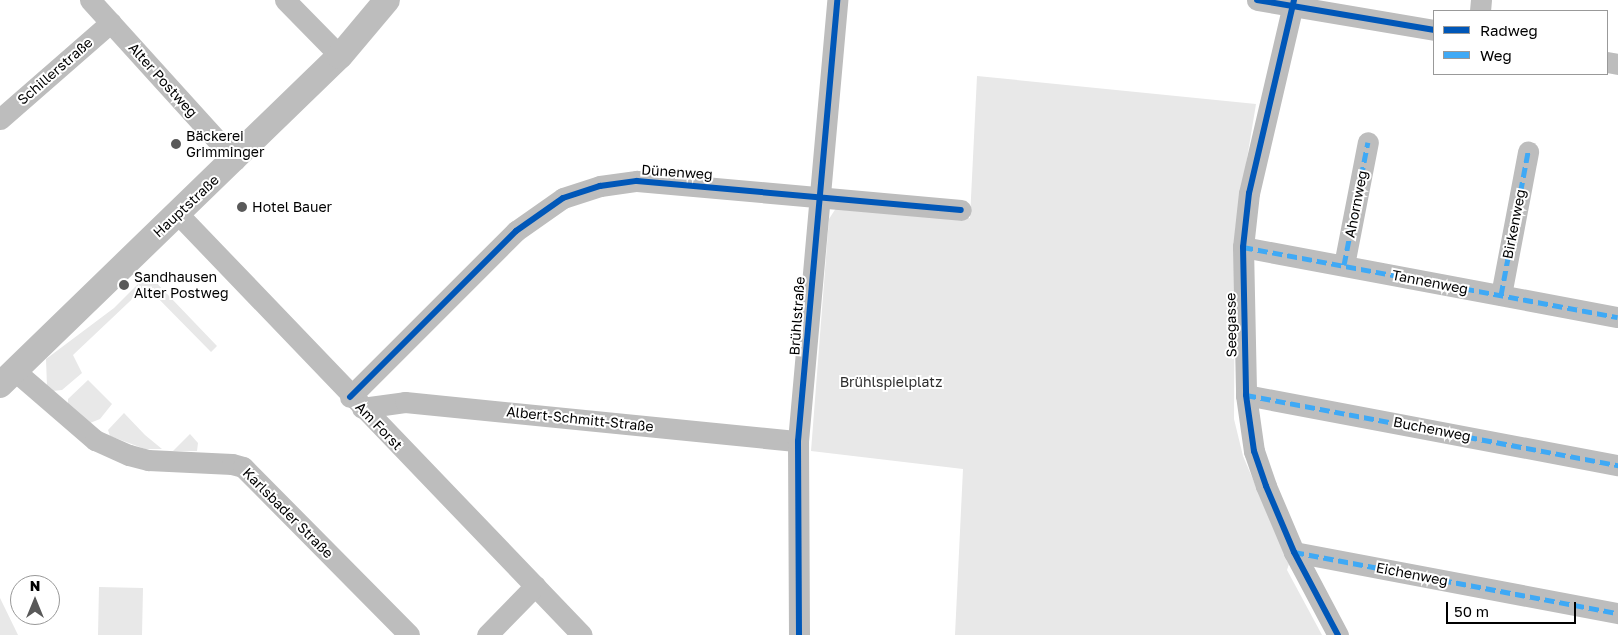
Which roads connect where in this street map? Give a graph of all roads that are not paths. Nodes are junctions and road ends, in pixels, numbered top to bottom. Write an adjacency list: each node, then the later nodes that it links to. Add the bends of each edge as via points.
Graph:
1 (90, 0): 7 (street, Alter Postweg)
2 (285, 0): 9 (street)
3 (387, 0): 9 (street, Hauptstraße)
4 (837, 0): 14 (street, Brühlstraße)
5 (1257, 0): 6 (street)
6 (1293, 2): 8 (street); 17 (street, Seegasse, via 1249,193)
7 (111, 22): 10 (street, Schillerstraße); 13 (street, Alter Postweg)
8 (1433, 30)
9 (340, 56): 13 (street, Hauptstraße)
10 (0, 120)
11 (1368, 142): 18 (street, Ahornweg)
12 (1528, 152): 19 (street, Birkenweg)
13 (235, 160): 16 (street, Hauptstraße)
14 (818, 198): 15 (street, Dünenweg); 23 (street, Dünenweg, via 637,181 600,186 563,198 516,231); 24 (street, Brühlstraße)
15 (961, 210)
16 (178, 214): 21 (street, Hauptstraße); 23 (street, Am Forst)
17 (1243, 247): 18 (street, Tannenweg); 22 (street, Seegasse)
18 (1344, 265): 19 (street, Tannenweg)
19 (1501, 295): 20 (street, Tannenweg)
20 (1618, 317)
21 (8, 378): 29 (street, Karlsbader Straße, via 95,440 129,455 148,460 243,467)
22 (1246, 395): 25 (street, Buchenweg); 26 (street, Seegasse, via 1254,451)
23 (356, 402): 24 (street, Albert-Schmitt-Straße, via 405,402); 27 (street, Am Forst)
24 (798, 441): 32 (street, Brühlstraße)
25 (1618, 465)
26 (1294, 552): 28 (street, Eichenweg); 33 (street, Seegasse)
27 (535, 586): 30 (street); 31 (street, Am Forst)
28 (1618, 613)
29 (410, 635)
30 (486, 635)
31 (582, 635)
32 (799, 635)
33 (1338, 635)

